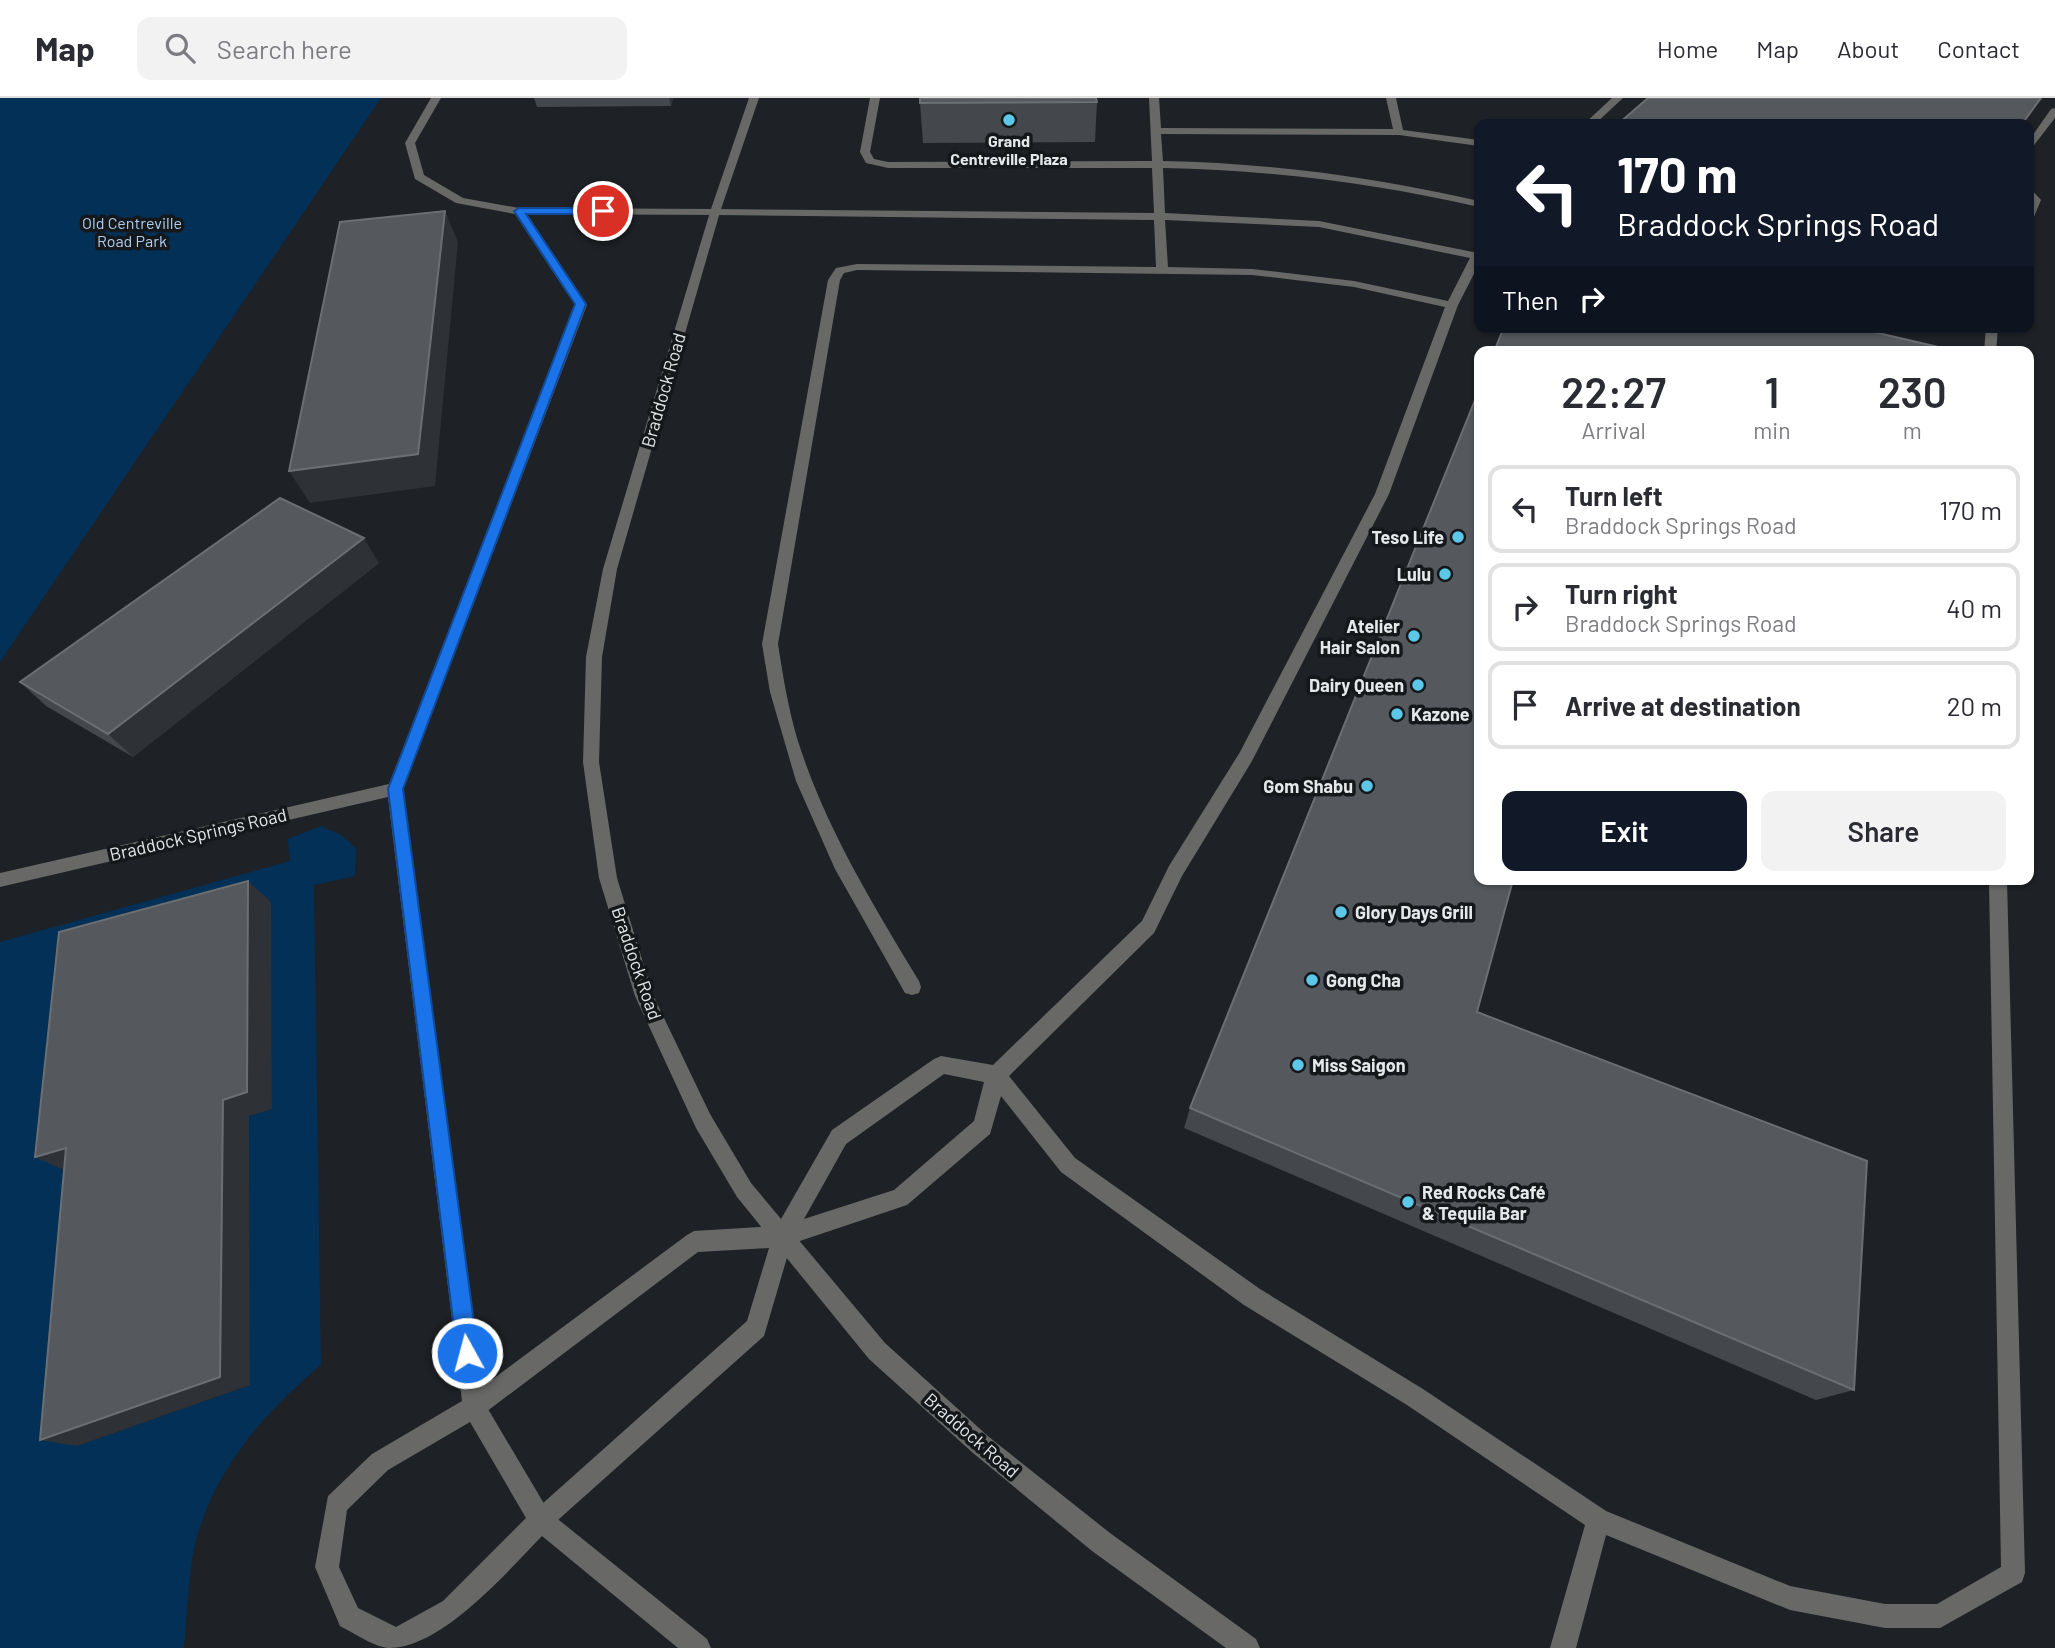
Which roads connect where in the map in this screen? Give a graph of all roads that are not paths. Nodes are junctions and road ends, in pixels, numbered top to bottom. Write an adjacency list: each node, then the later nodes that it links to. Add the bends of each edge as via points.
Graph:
1 (436, 98): 15 (street, via 410,143 419,177 460,201)
2 (754, 98): 16 (street, Braddock Road)
3 (875, 98): 13 (street, via 864,152 870,161 888,165)
4 (1154, 98): 9 (street)
5 (1391, 98): 10 (street)
6 (1618, 98): 8 (street)
7 (2055, 111): 11 (street)
8 (1595, 119)
9 (1156, 131): 10 (street); 13 (street)
10 (1399, 132): 12 (street)
11 (2034, 141)
12 (1474, 142)
13 (1158, 165): 14 (street, via 1346,178); 17 (street)
14 (1474, 203)
15 (519, 211): 16 (street); 22 (street, via 581,304)
16 (715, 212): 17 (street); 27 (street, Braddock Road, via 610,569 594,657 591,762 608,878 645,996 703,1121 744,1190)
17 (1160, 216): 18 (street, via 1319,224); 20 (street)
18 (1474, 253)
19 (1474, 260): 21 (street)
20 (1162, 270): 21 (street, via 1252,272 1354,284); 25 (street, via 856,267 840,270 834,280 771,656 775,690 809,801 842,869)
21 (1452, 305): 26 (street, via 1382,494 1246,756 1175,871 1148,927)
22 (395, 789): 23 (street, Braddock Springs Road); 28 (street)
23 (0, 880)
24 (1998, 885): 30 (street, via 2013,1573 1940,1616 1885,1616 1790,1598)
25 (912, 986)
26 (996, 1075): 27 (street, via 983,1127 900,1198); 27 (street, via 941,1065 839,1137); 30 (street, via 1068,1165 1252,1297 1415,1397)
27 (783, 1236): 28 (street, via 694,1242); 29 (street, via 756,1328); 32 (street, Braddock Road, via 877,1350 981,1445 1101,1542)
28 (474, 1407): 29 (street); 29 (street, via 380,1462 336,1504 327,1567 349,1617 396,1640 452,1610)
29 (541, 1520): 31 (street)
30 (1598, 1520): 33 (street)
31 (698, 1648)
32 (1247, 1648)
33 (1563, 1648)

